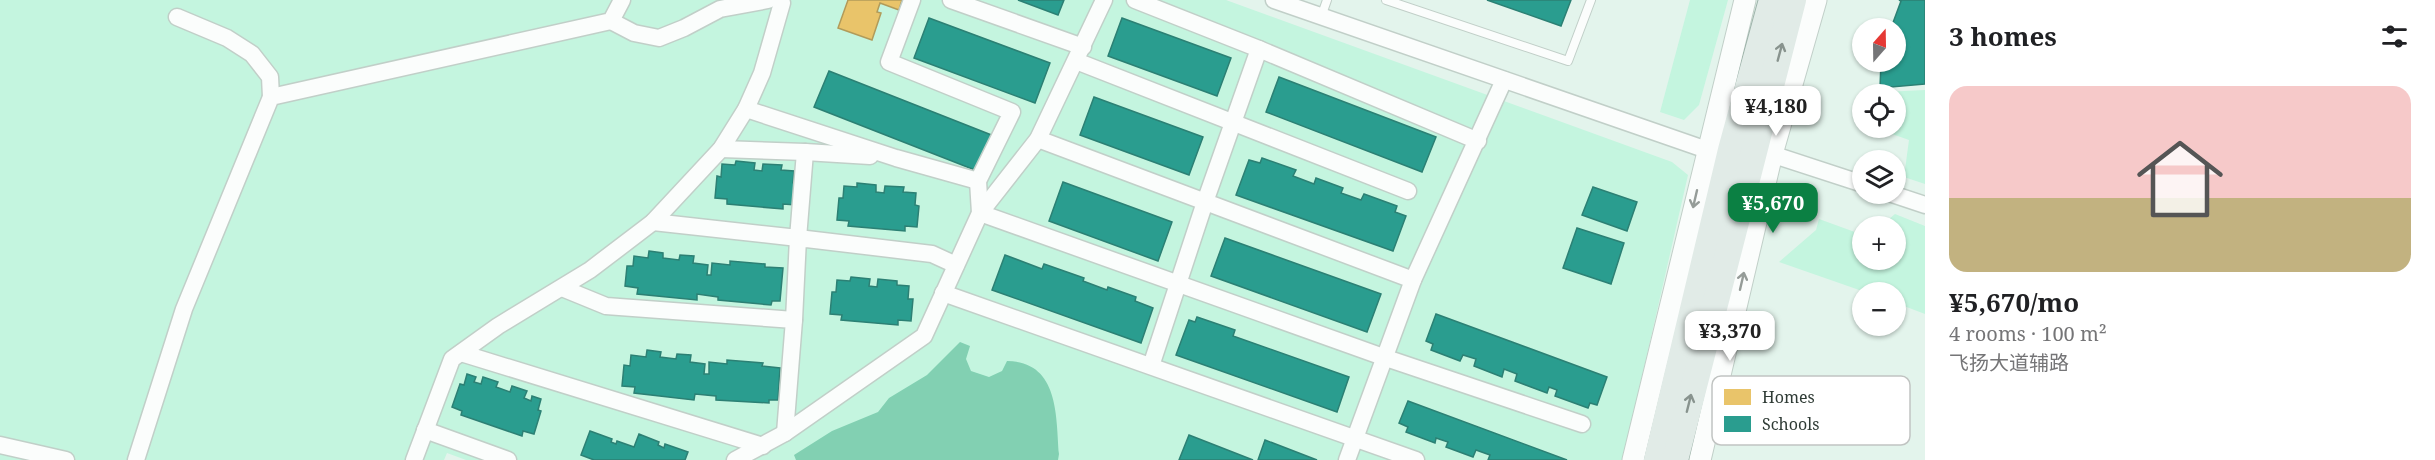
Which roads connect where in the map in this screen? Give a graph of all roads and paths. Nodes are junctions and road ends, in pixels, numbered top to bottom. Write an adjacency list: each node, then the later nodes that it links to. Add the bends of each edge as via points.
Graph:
1 (622, 0): 19 (street)
2 (912, 0): 32 (street, via 889,62 1012,112)
3 (951, 0): 21 (street)
4 (1104, 0): 21 (street)
5 (1135, 0): 20 (street)
6 (1274, 0): 15 (street)
7 (1327, 0): 18 (lane)
8 (1386, 0): 9 (lane, via 1568,61)
9 (1591, 0)
10 (1745, 0): 29 (street)
11 (1772, 0): 29 (main road)
12 (1801, 0): 16 (street)
13 (1815, 0): 29 (street)
14 (775, 1): 19 (street, via 720,9 658,38 634,33); 24 (street, via 762,73)
15 (1292, 3): 18 (street)
16 (1790, 11): 29 (main road, one-way to 16)
17 (177, 17): 23 (street, via 227,38 252,54 270,77)
18 (1321, 17): 22 (street)
19 (611, 21): 23 (street)
20 (1258, 49): 25 (street); 27 (street)
21 (1079, 54): 25 (street); 26 (street)
22 (1504, 80): 27 (street); 29 (street)
23 (271, 97): 63 (street, via 184,309)
24 (746, 109): 28 (street); 31 (street)
25 (1232, 123): 34 (street); 36 (street)
26 (1038, 139): 36 (street); 38 (street)
27 (1478, 141): 43 (street)
28 (721, 150): 30 (street); 39 (street)
29 (1741, 150): 33 (street); 41 (main road); 48 (main road); 49 (street, one-way to 49); 54 (street, one-way to 29)
30 (805, 152): 31 (street); 40 (street)
31 (896, 158): 32 (street)
32 (978, 181): 38 (street)
33 (1852, 181)
34 (1408, 191)
35 (1906, 199): 37 (street)
36 (1204, 201): 43 (street); 44 (street)
37 (1925, 205)
38 (980, 213): 42 (street); 44 (street)
39 (653, 222): 40 (street); 45 (street)
40 (798, 238): 42 (street, via 932,254); 47 (street)
41 (1705, 263): 49 (street); 70 (main road)
42 (956, 265): 46 (street)
43 (1413, 279): 51 (street)
44 (1179, 282): 51 (street); 52 (street)
45 (562, 288): 47 (street, via 606,306); 50 (street)
46 (943, 293): 52 (street); 58 (street, via 924,336)
47 (794, 320): 58 (street)
48 (1708, 329): 53 (street); 71 (main road, one-way to 48)
49 (1663, 335): 69 (street)
50 (461, 353): 57 (street, via 452,359); 61 (street)
51 (1386, 358): 56 (street); 59 (street)
52 (1151, 366): 59 (street)
53 (1712, 376)
54 (1716, 376)
55 (1712, 408): 72 (street)
56 (1582, 423)
57 (425, 430): 64 (street); 65 (street)
58 (785, 433): 61 (street)
59 (1355, 440): 67 (street); 68 (street)
60 (0, 445): 62 (street)
61 (763, 446): 66 (street)
62 (66, 460)
63 (136, 460)
64 (414, 460)
65 (508, 460)
66 (735, 460)
67 (1347, 460)
68 (1416, 460)
69 (1633, 460)
70 (1657, 460)
71 (1675, 460)
72 (1700, 460)

